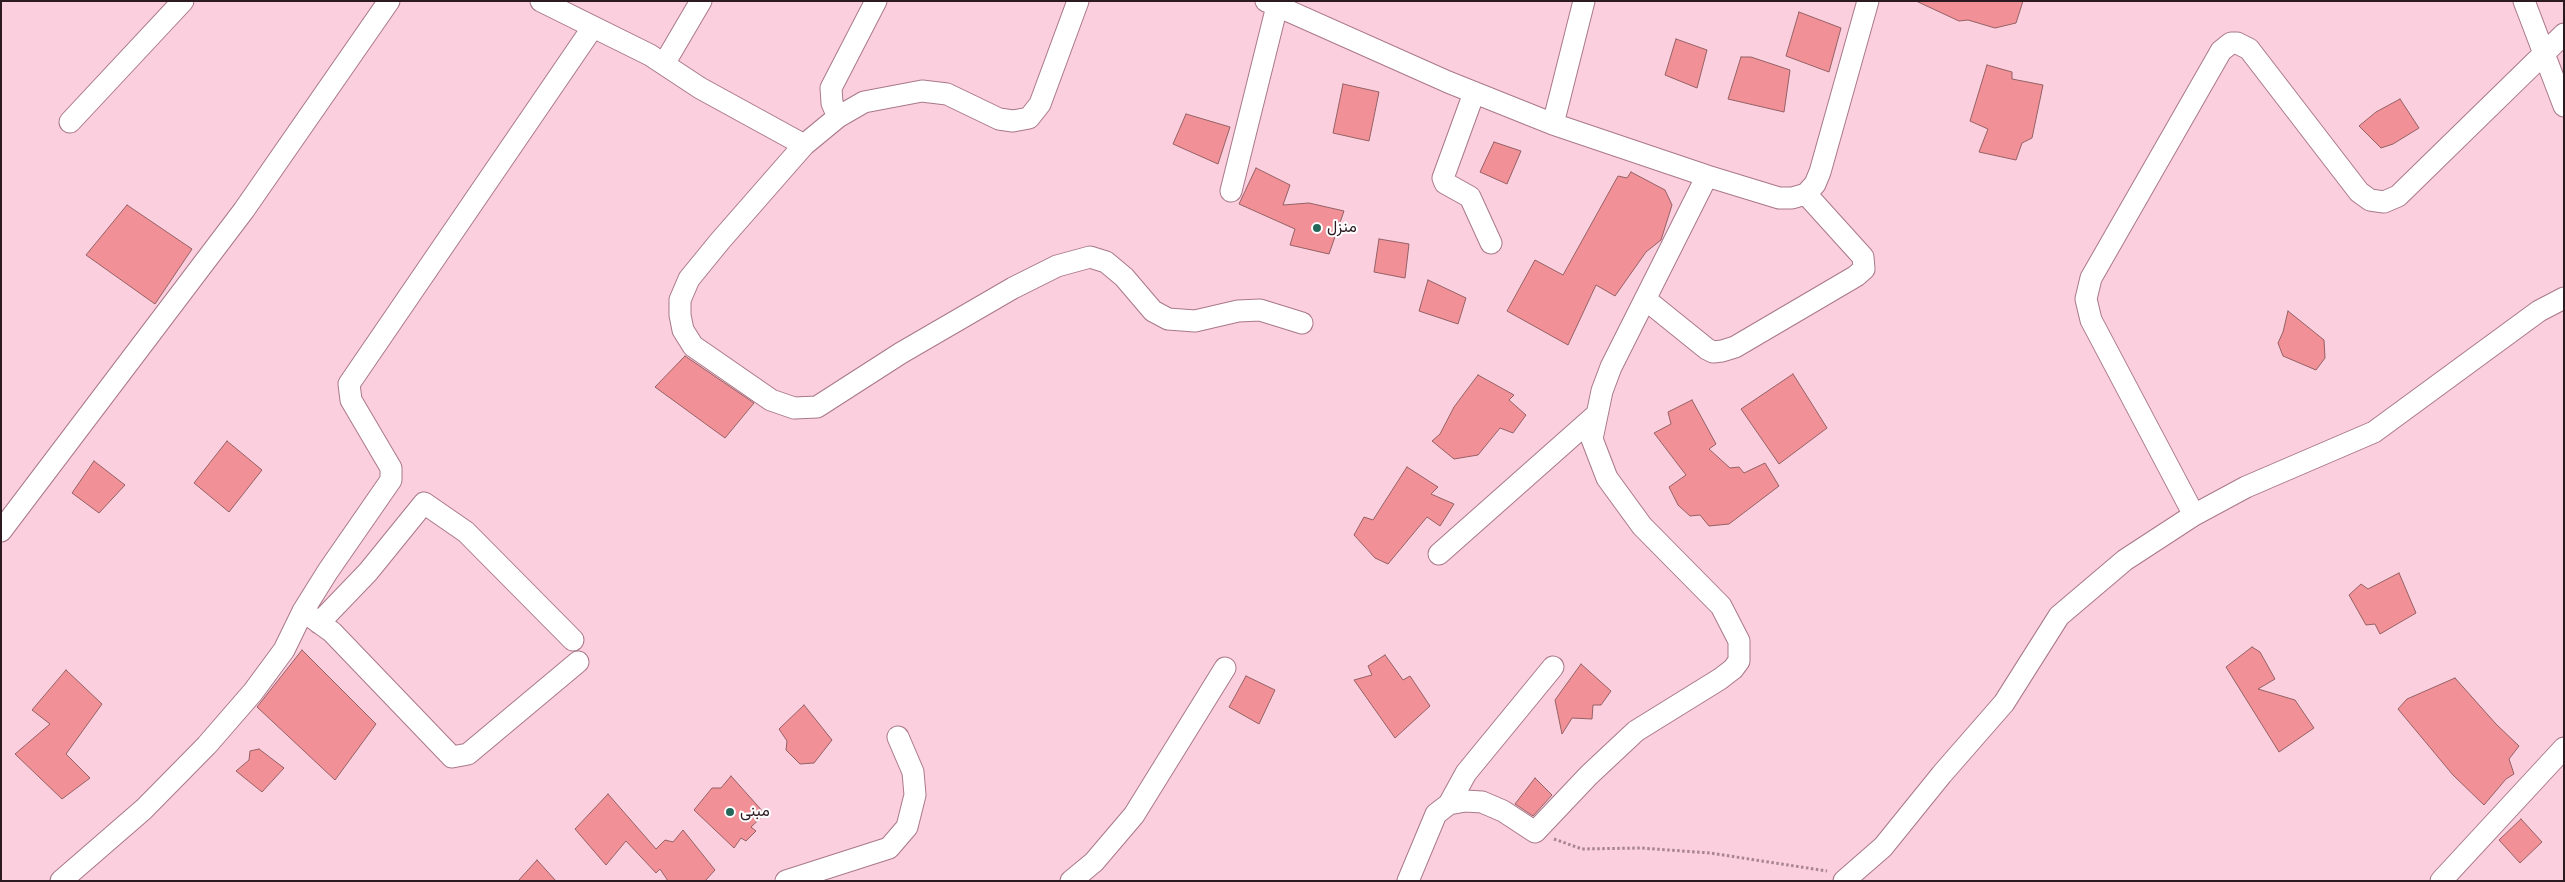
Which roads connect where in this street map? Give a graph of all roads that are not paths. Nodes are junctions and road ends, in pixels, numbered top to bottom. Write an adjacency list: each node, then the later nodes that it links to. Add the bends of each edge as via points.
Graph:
1 (183, 1): 18 (street)
2 (390, 1): 30 (street, via 244,210)
3 (541, 1): 11 (street)
4 (701, 1): 14 (street)
5 (876, 1): 17 (street, via 831,88 832,103)
6 (1078, 1): 17 (street, via 1040,104 1029,118 999,119 947,94 922,90 864,102)
7 (1584, 1): 19 (street)
8 (1868, 1): 23 (street, via 1820,172)
9 (2524, 1): 13 (street)
10 (1272, 4): 15 (street); 22 (street)
11 (593, 27): 14 (street); 32 (street, via 349,384 351,400 390,468 391,480)
12 (2564, 34): 13 (street)
13 (2544, 54): 16 (street); 29 (street, via 2398,196 2377,202 2359,192 2249,49 2231,43 2221,51 2091,278 2086,299 2091,320)
14 (664, 64): 20 (street, via 700,88)
15 (1474, 93): 19 (street); 24 (street, via 1443,178 1445,183 1470,197)
16 (2564, 106)
17 (838, 117): 20 (street)
18 (70, 122)
19 (1553, 124): 21 (street)
20 (804, 145): 27 (street, via 689,279 680,300 684,330 693,346 771,400 794,408 817,407 901,353 1013,288 1057,266 1090,257 1106,262 1124,277 1152,311 1168,318 1195,321 1238,311 1260,310)
21 (1707, 176): 23 (street, via 1779,198); 26 (street)
22 (1230, 192)
23 (1806, 194): 26 (street, via 1862,257 1864,270 1856,276 1735,347 1713,352)
24 (1491, 243)
25 (2564, 298): 29 (street, via 2539,311 2374,432 2291,466)
26 (1645, 299): 28 (street, via 1611,367)
27 (1302, 323)
28 (1597, 414): 31 (street); 39 (street, via 1592,439 1606,478 1642,526 1721,606 1739,640 1739,660 1720,679 1636,731 1534,832 1503,811 1482,802)
29 (2194, 515): 40 (street, via 2125,560 2059,616 2004,703 1883,846)
30 (1, 532)
31 (1438, 554)
32 (311, 617): 33 (street, via 368,572 424,503 466,532); 34 (street, via 332,632 372,671 452,757 468,754); 41 (street, via 207,745 144,809)
33 (573, 640)
34 (578, 662)
35 (1553, 667): 39 (street, via 1466,773)
36 (1225, 668): 43 (street, via 1134,814 1094,862)
37 (898, 737): 42 (street, via 913,772 915,795 907,827 889,848)
38 (2563, 752): 45 (street, via 2498,816)
39 (1449, 804): 44 (street, via 1436,814)
40 (1848, 878)
41 (61, 881)
42 (786, 881)
43 (1071, 881)
44 (1408, 881)
45 (2441, 881)

